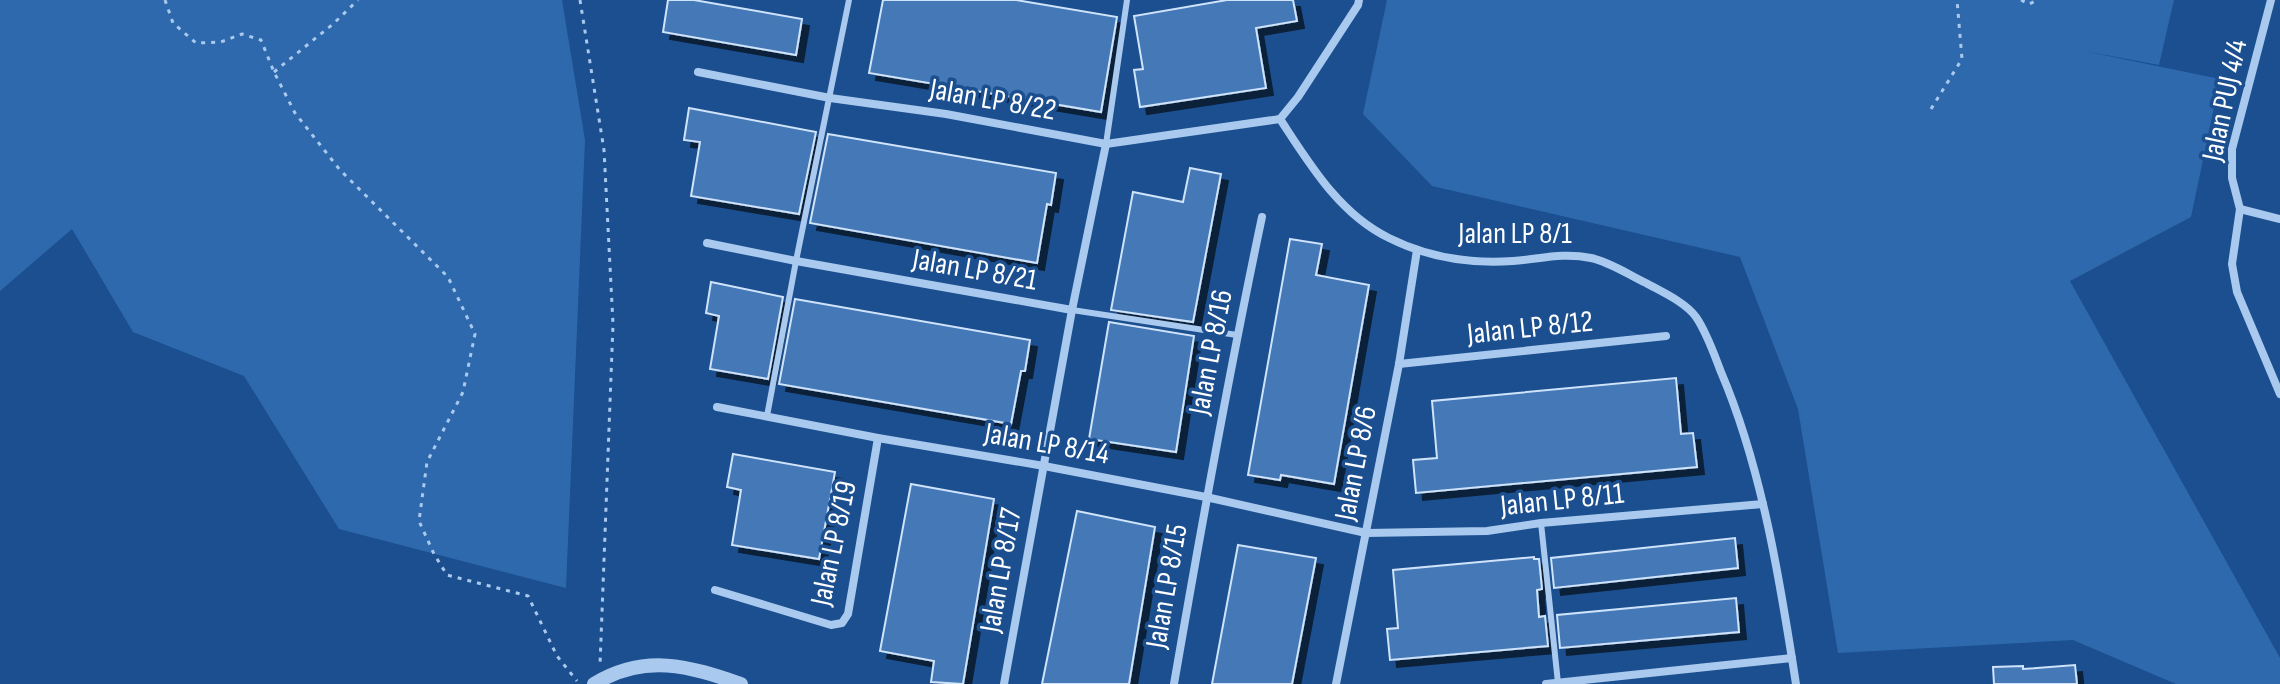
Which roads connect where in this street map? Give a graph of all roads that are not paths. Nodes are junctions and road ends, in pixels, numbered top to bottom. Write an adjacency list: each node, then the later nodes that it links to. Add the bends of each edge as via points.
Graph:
1 (849, 0): 6 (lane)
2 (1127, 0): 8 (lane)
3 (1359, 0): 7 (street)
4 (2271, 0): 9 (street, Jalan PUJ 4/4, via 2232,149)
5 (698, 72): 6 (street, Jalan LP 8/22)
6 (830, 98): 8 (street, Jalan LP 8/22); 14 (lane)
7 (1280, 119): 8 (street, Jalan LP 8/22); 13 (street, Jalan LP 8/1, via 1342,203 1387,238)
8 (1106, 144): 15 (street, Jalan LP 8/17)
9 (2240, 209): 11 (street); 19 (street, Jalan PUJ 4/4, via 2232,264 2237,292)
10 (1262, 217): 16 (street, Jalan LP 8/16)
11 (2280, 219)
12 (707, 243): 14 (street, Jalan LP 8/21)
13 (1417, 250): 18 (street, Jalan LP 8/6); 25 (street, Jalan LP 8/1, via 1478,261 1566,254 1593,258 1675,299 1695,315 1716,360 1740,419)
14 (796, 261): 15 (street, Jalan LP 8/21); 21 (lane)
15 (1072, 310): 16 (lane, Jalan LP 8/21); 23 (street, Jalan LP 8/17)
16 (1237, 335): 24 (street, Jalan LP 8/16)
17 (1666, 336): 18 (street, Jalan LP 8/12)
18 (1399, 364): 27 (street, Jalan LP 8/6)
19 (2280, 394)
20 (717, 407): 21 (street, Jalan LP 8/14)
21 (767, 416): 22 (street, Jalan LP 8/14)
22 (878, 438): 23 (street, Jalan LP 8/14); 28 (street, Jalan LP 8/19, via 848,614 842,623 831,625)
23 (1044, 466): 24 (street, Jalan LP 8/14); 34 (street, Jalan LP 8/17)
24 (1206, 497): 27 (street, Jalan LP 8/14); 35 (street, Jalan LP 8/15)
25 (1763, 504): 26 (street, Jalan LP 8/11); 29 (street, Jalan LP 8/1)
26 (1541, 523): 27 (street, Jalan LP 8/11, via 1487,531); 32 (lane)
27 (1366, 533): 36 (street, Jalan LP 8/6)
28 (715, 590)
29 (1792, 658): 30 (street); 39 (street, Jalan LP 8/1)
30 (1638, 674): 32 (street); 38 (street)
31 (599, 683): 33 (street, via 628,667 651,664 703,671)
32 (1558, 683): 37 (street)
33 (741, 684)
34 (1004, 684)
35 (1174, 684)
36 (1336, 684)
37 (1546, 684)
38 (1637, 684)
39 (1796, 684)

